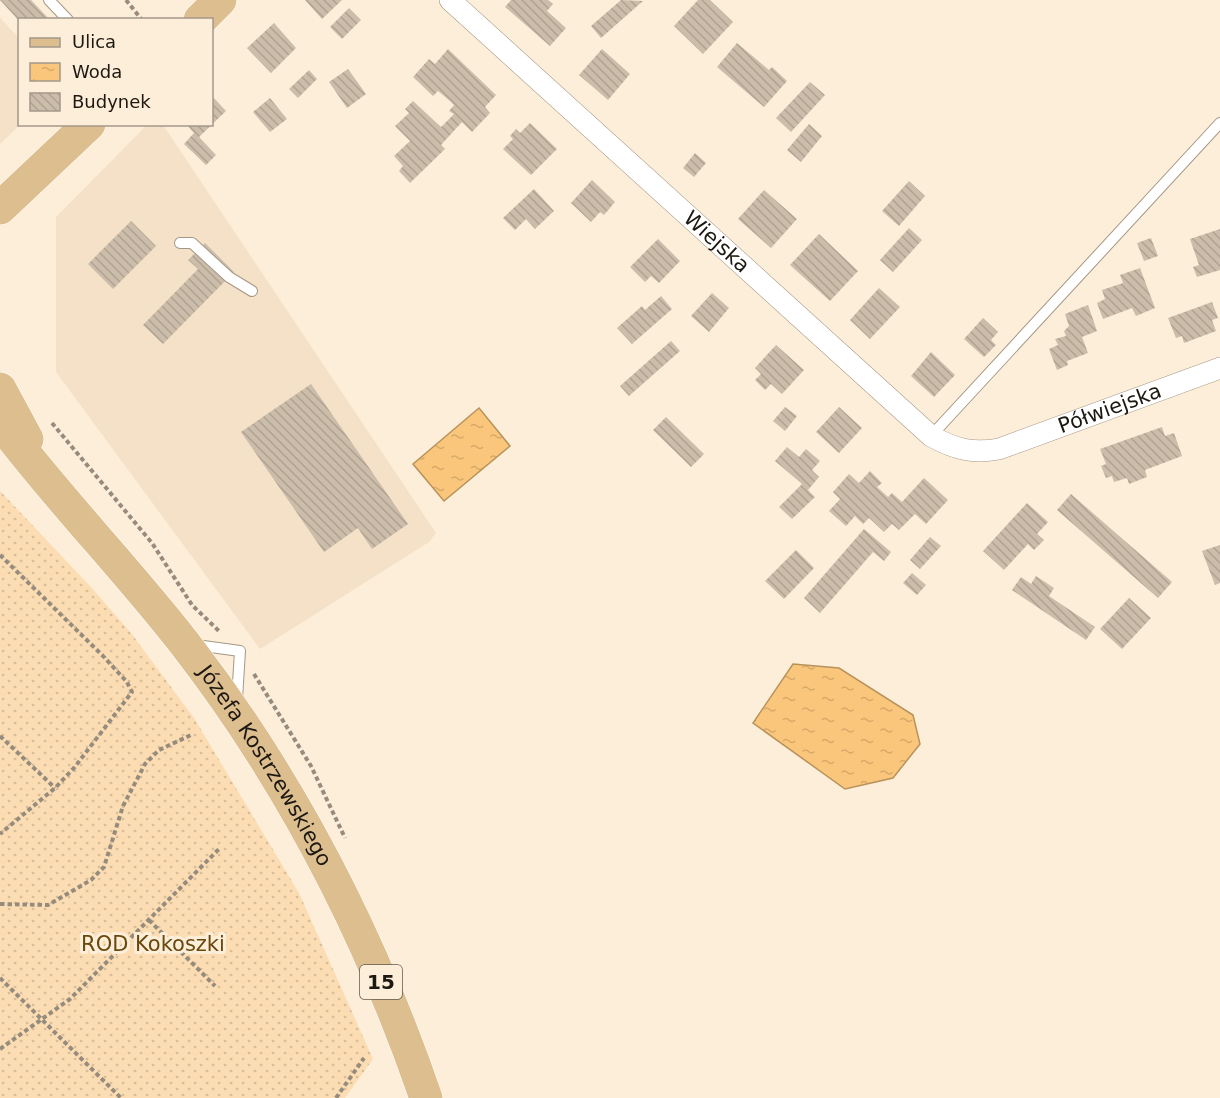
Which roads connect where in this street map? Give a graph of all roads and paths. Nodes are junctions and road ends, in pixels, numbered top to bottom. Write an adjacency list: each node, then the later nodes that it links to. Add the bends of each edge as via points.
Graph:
1 (49, 0): 5 (lane)
2 (126, 0): 6 (path)
3 (220, 0): 7 (main road)
4 (450, 0): 17 (street, Wiejska)
5 (66, 18)
6 (140, 18)
7 (202, 18)
8 (1220, 123): 17 (lane)
9 (87, 126): 10 (main road)
10 (3, 209)
11 (180, 243): 12 (lane, via 192,243 229,278)
12 (252, 291)
13 (1220, 368): 19 (street, Półwiejska)
14 (0, 388): 20 (main road, 15, via 21,424)
15 (48, 418): 23 (path, via 152,543 192,606)
16 (0, 422): 20 (main road, Józefa Kostrzewskiego / 15)
17 (931, 436): 19 (street, Wiejska, via 978,453)
18 (0, 441): 20 (main road, Józefa Kostrzewskiego / 15)
19 (999, 449)
20 (40, 474): 22 (main road, Józefa Kostrzewskiego / 15)
21 (0, 555): 27 (path, via 96,649 132,692)
22 (184, 643): 23 (lane); 24 (main road, Józefa Kostrzewskiego / 15)
23 (240, 651): 24 (lane)
24 (237, 714): 39 (main road, Józefa Kostrzewskiego / 15, via 309,829 362,938)
25 (191, 735): 30 (path, via 159,750 145,764 123,806 105,867 91,880 48,904)
26 (0, 736): 27 (path)
27 (55, 788): 28 (path)
28 (0, 834)
29 (219, 849): 31 (path)
30 (0, 904)
31 (149, 920): 33 (path); 34 (path, via 70,999)
32 (0, 978): 34 (path)
33 (215, 986)
34 (41, 1021): 35 (path); 37 (path)
35 (0, 1048)
36 (364, 1058): 38 (path)
37 (120, 1098)
38 (336, 1098)
39 (426, 1098)

